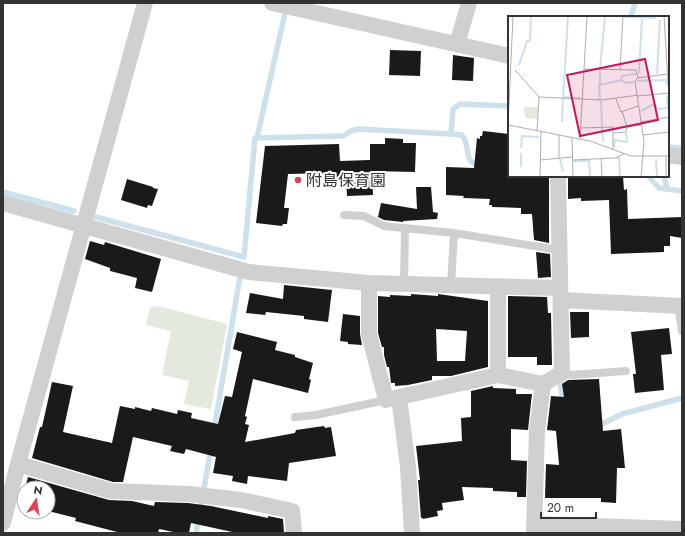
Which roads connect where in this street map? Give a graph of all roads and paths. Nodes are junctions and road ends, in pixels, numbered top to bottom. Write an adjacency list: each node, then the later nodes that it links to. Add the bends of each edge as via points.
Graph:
1 (145, 3): 11 (street)
2 (272, 3): 4 (street)
3 (469, 3): 4 (street)
4 (457, 44): 5 (street)
5 (508, 56)
6 (669, 156): 7 (street)
7 (682, 157)
8 (558, 177): 14 (street)
9 (3, 203): 11 (street)
10 (344, 215): 12 (lane, via 364,216 384,226)
11 (84, 224): 15 (street, via 249,272); 28 (street)
12 (405, 228): 13 (lane); 16 (lane)
13 (454, 233): 14 (lane); 17 (lane)
14 (559, 250): 19 (street)
15 (369, 283): 16 (street); 26 (street, via 369,334)
16 (404, 284): 17 (street)
17 (451, 285): 18 (street)
18 (498, 287): 19 (street); 24 (street)
19 (560, 294): 20 (street); 23 (street)
20 (680, 305): 21 (lane)
21 (682, 331)
22 (626, 371): 23 (lane, via 571,375)
23 (562, 373): 25 (street)
24 (498, 375): 25 (street); 26 (street)
25 (543, 384): 30 (street, via 537,430)
26 (392, 398): 27 (lane, via 316,415); 33 (street, via 408,467)
27 (295, 417)
28 (18, 464): 29 (street); 32 (street, via 111,491 189,494 241,500 292,512)
29 (3, 523)
30 (534, 528): 31 (street)
31 (682, 529)
32 (294, 533)
33 (412, 533)

